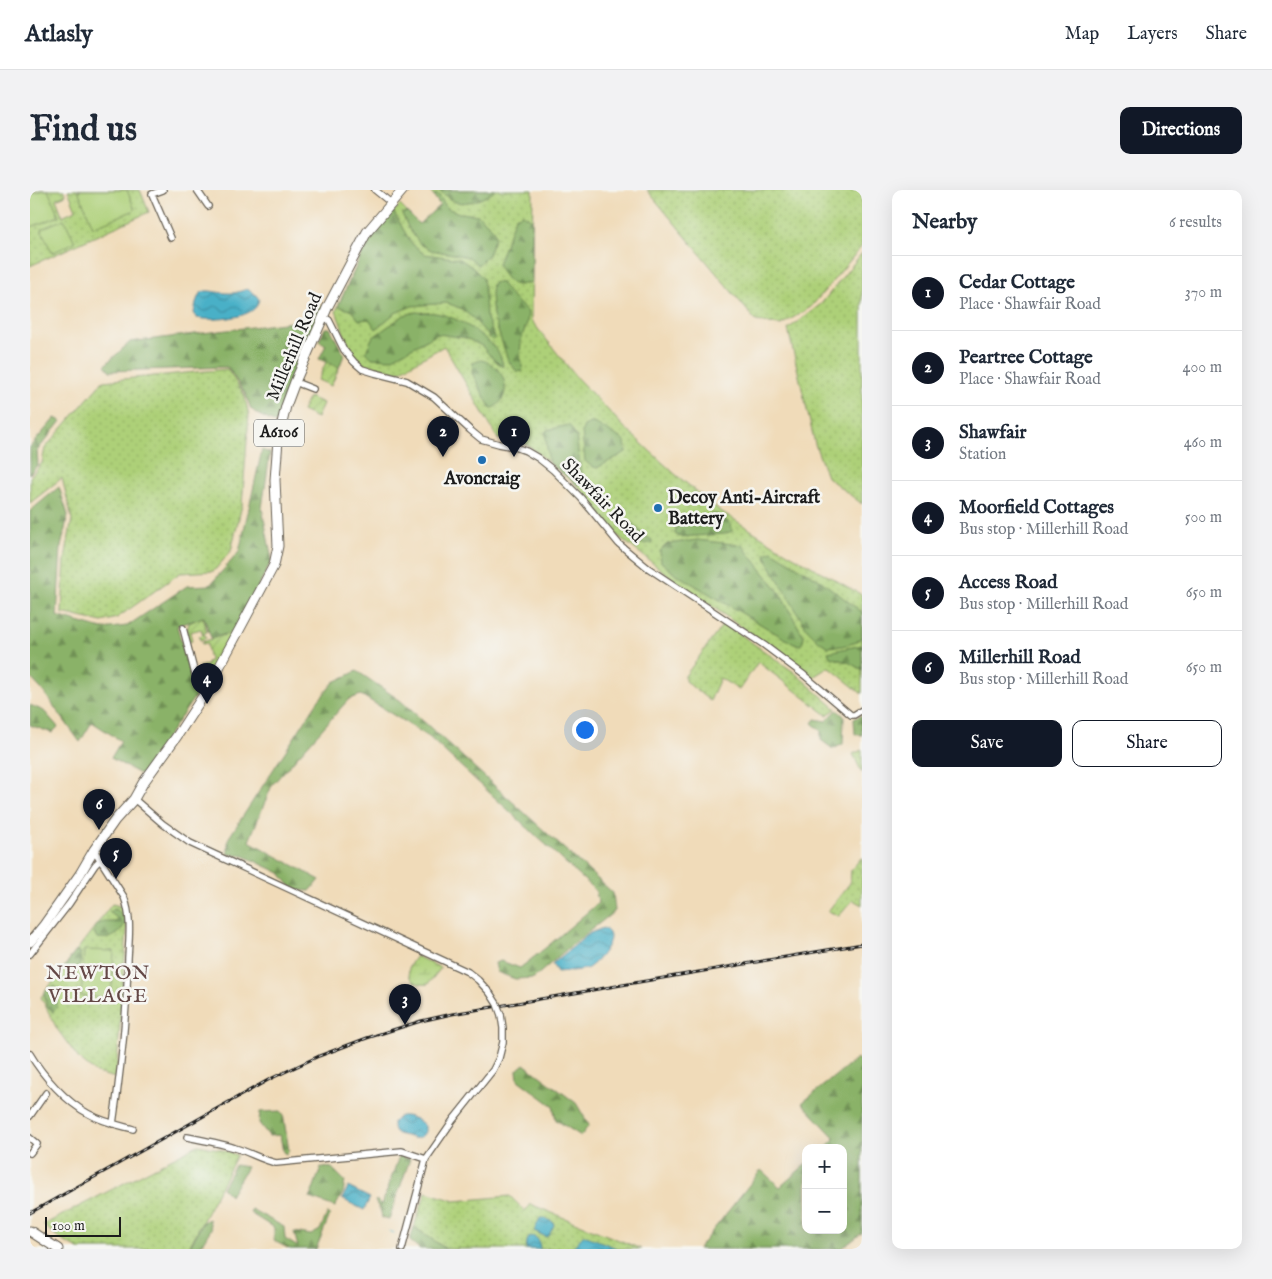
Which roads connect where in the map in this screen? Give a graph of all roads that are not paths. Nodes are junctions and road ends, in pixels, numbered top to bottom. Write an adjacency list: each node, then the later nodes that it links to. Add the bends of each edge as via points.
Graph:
1 (163, 190): 7 (street, via 152,194)
2 (197, 190): 6 (street)
3 (375, 190): 5 (street)
4 (402, 190): 5 (main road, Millerhill Road / A6106)
5 (391, 203): 8 (main road, Millerhill Road / A6106, via 367,232)
6 (208, 206)
7 (171, 238)
8 (323, 317): 9 (main road, Millerhill Road / A6106); 13 (street, Shawfair Road, via 329,320 344,350 362,369 419,387 481,439 526,450 538,458 581,498 619,544 648,568 764,645 851,715)
9 (295, 382): 10 (street); 12 (main road, Millerhill Road / A6106, via 278,440 275,480 278,546 274,565)
10 (313, 389)
11 (183, 628): 12 (street, via 197,682)
12 (207, 690): 14 (main road, Millerhill Road / A6106)
13 (862, 710)
14 (134, 799): 15 (main road, Millerhill Road / A6106); 27 (street, bridge, via 190,843 468,972 490,993 497,1004 503,1028 499,1058)
15 (94, 850): 16 (street); 17 (main road, Millerhill Road / A6106)
16 (100, 860): 18 (street); 22 (street, via 124,897 130,920 124,1029)
17 (30, 942)
18 (30, 954)
19 (30, 1054): 22 (street, via 38,1068 76,1106)
20 (46, 1093): 21 (street)
21 (30, 1116)
22 (113, 1124): 23 (street)
23 (133, 1129)
24 (187, 1137): 27 (street, via 235,1148 276,1163 402,1151)
25 (30, 1138): 26 (street, via 37,1144)
26 (30, 1153)
27 (426, 1159): 30 (street)
28 (30, 1231): 29 (main road)
29 (58, 1249)
30 (402, 1249)

